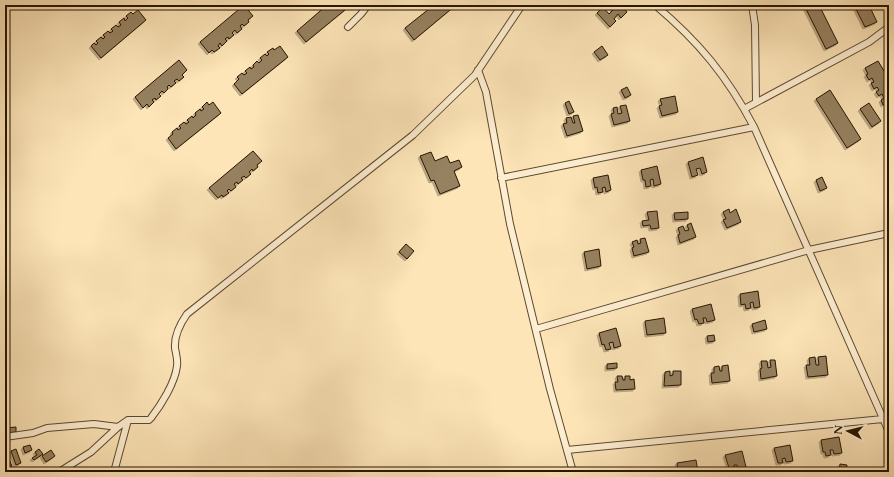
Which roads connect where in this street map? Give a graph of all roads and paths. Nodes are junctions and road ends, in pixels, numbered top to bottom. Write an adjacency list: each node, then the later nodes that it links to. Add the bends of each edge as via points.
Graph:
1 (368, 5): 5 (street)
2 (522, 5): 7 (street)
3 (655, 5): 9 (street, via 705,53)
4 (752, 5): 8 (street, via 755,25)
5 (348, 27)
6 (889, 27): 8 (street, via 869,42)
7 (478, 70): 11 (street, via 486,92); 16 (street, via 413,135 187,314 178,330 175,343 177,366 168,391 149,420)
8 (756, 102): 9 (street)
9 (744, 108): 10 (street)
10 (754, 127): 11 (street); 13 (street)
11 (501, 178): 14 (street)
12 (889, 233): 13 (street)
13 (809, 250): 14 (street); 15 (street)
14 (536, 329): 20 (street)
15 (883, 419): 18 (street); 20 (street)
16 (128, 420): 17 (street); 22 (street)
17 (118, 427): 19 (street, via 94,424 69,426); 21 (street, via 91,452)
18 (889, 432)
19 (5, 437)
20 (567, 450): 23 (street)
21 (59, 472)
22 (114, 472)
23 (573, 472)

